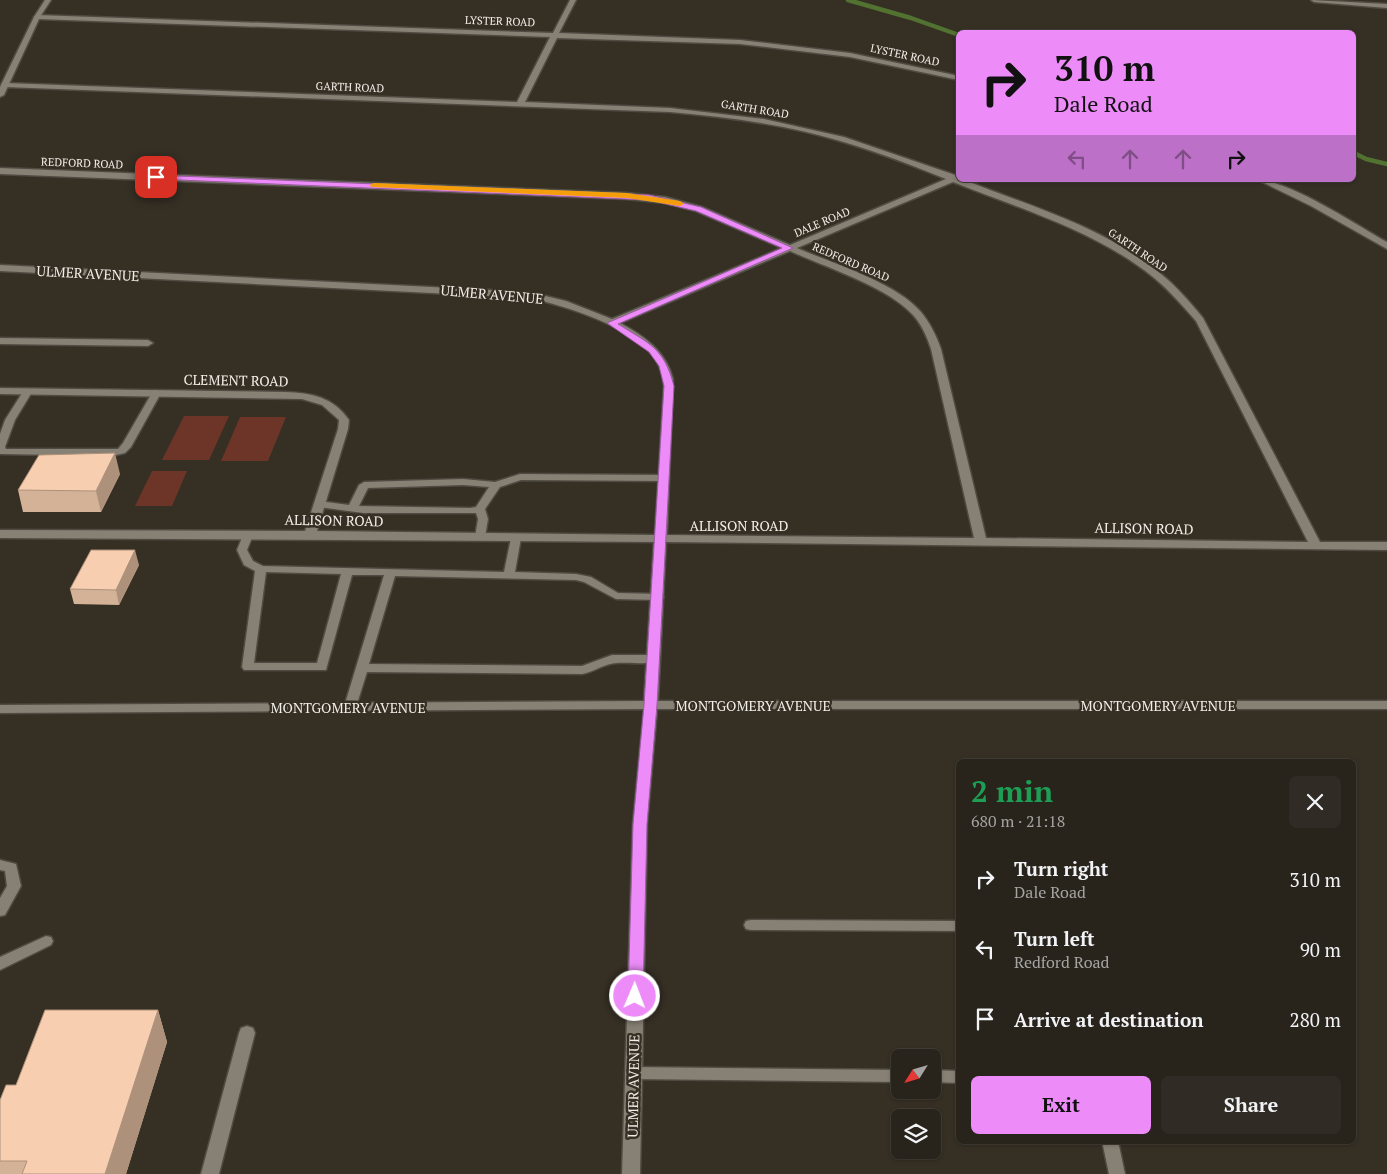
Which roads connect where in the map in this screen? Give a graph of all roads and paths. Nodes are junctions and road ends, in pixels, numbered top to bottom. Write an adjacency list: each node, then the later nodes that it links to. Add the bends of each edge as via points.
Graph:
1 (48, 0): 5 (street)
2 (573, 0): 6 (street)
3 (1314, 0): 4 (street)
4 (1387, 6)
5 (37, 16): 6 (street, LYSTER ROAD); 8 (street)
6 (555, 34): 7 (street, LYSTER ROAD, via 778,46 858,56); 10 (street)
7 (956, 77)
8 (5, 85): 9 (street); 10 (street, GARTH ROAD)
9 (0, 95)
10 (520, 104): 12 (street, GARTH ROAD, via 670,110 768,122 841,139)
11 (0, 171): 16 (street, REDFORD ROAD, via 649,197 698,209)
12 (956, 178): 16 (street, DALE ROAD)
13 (966, 182): 36 (street, GARTH ROAD, via 1098,237 1148,268 1188,304 1222,360)
14 (1266, 182): 15 (street, via 1314,204)
15 (1387, 246)
16 (789, 248): 18 (street, DALE ROAD); 35 (street, REDFORD ROAD, via 885,289 911,306 927,325 936,349)
17 (0, 268): 18 (street, ULMER AVENUE, via 505,292 556,300)
18 (612, 323): 24 (street, ULMER AVENUE, via 652,350 660,358 668,376)
19 (0, 341): 20 (lane)
20 (148, 343)
21 (0, 392): 22 (street, CLEMENT ROAD)
22 (27, 392): 23 (street, CLEMENT ROAD); 23 (lane, via 10,420 0,447 3,452 121,451)
23 (156, 393): 26 (street, CLEMENT ROAD, via 309,396 329,404 344,420)
24 (664, 478): 25 (lane, via 520,477); 34 (street, ULMER AVENUE)
25 (496, 485): 27 (lane, via 464,482 364,485); 28 (lane)
26 (319, 504): 27 (lane); 31 (street, CLEMENT ROAD)
27 (353, 507): 28 (lane, via 363,510)
28 (475, 510): 32 (lane, via 483,519)
29 (0, 534): 30 (street, ALLISON ROAD)
30 (248, 535): 31 (street, ALLISON ROAD); 38 (lane, via 242,550 248,563)
31 (310, 535): 32 (street, ALLISON ROAD)
32 (480, 537): 33 (street, ALLISON ROAD)
33 (516, 538): 34 (street, ALLISON ROAD); 41 (lane)
34 (661, 540): 35 (street, ALLISON ROAD); 42 (street, ULMER AVENUE)
35 (981, 542): 36 (street, ALLISON ROAD)
36 (1315, 544): 37 (street, ALLISON ROAD)
37 (1387, 546)
38 (260, 569): 39 (lane); 39 (lane, via 248,667 322,667)
39 (347, 572): 40 (lane)
40 (390, 573): 41 (lane); 44 (lane)
41 (509, 576): 42 (lane, via 576,577 588,579 616,596)
42 (658, 597): 43 (street, ULMER AVENUE)
43 (654, 659): 44 (lane, via 612,659 582,670); 45 (street, ULMER AVENUE)
44 (362, 668): 47 (lane)
45 (651, 705): 46 (street, MONTGOMERY AVENUE); 47 (street, MONTGOMERY AVENUE); 56 (street, ULMER AVENUE, via 640,824)
46 (1387, 705)
47 (350, 707): 48 (street, MONTGOMERY AVENUE)
48 (0, 709)
49 (0, 865): 50 (lane, via 11,868 14,886)
50 (0, 911)
51 (751, 925): 52 (lane)
52 (956, 926)
53 (46, 941): 54 (lane)
54 (0, 964)
55 (247, 1033): 61 (street)
56 (633, 1073): 57 (lane); 62 (street, ULMER AVENUE)
57 (891, 1076)
58 (941, 1076): 59 (lane)
59 (956, 1077)
60 (1111, 1144): 63 (lane)
61 (210, 1174)
62 (631, 1174)
63 (1118, 1174)

